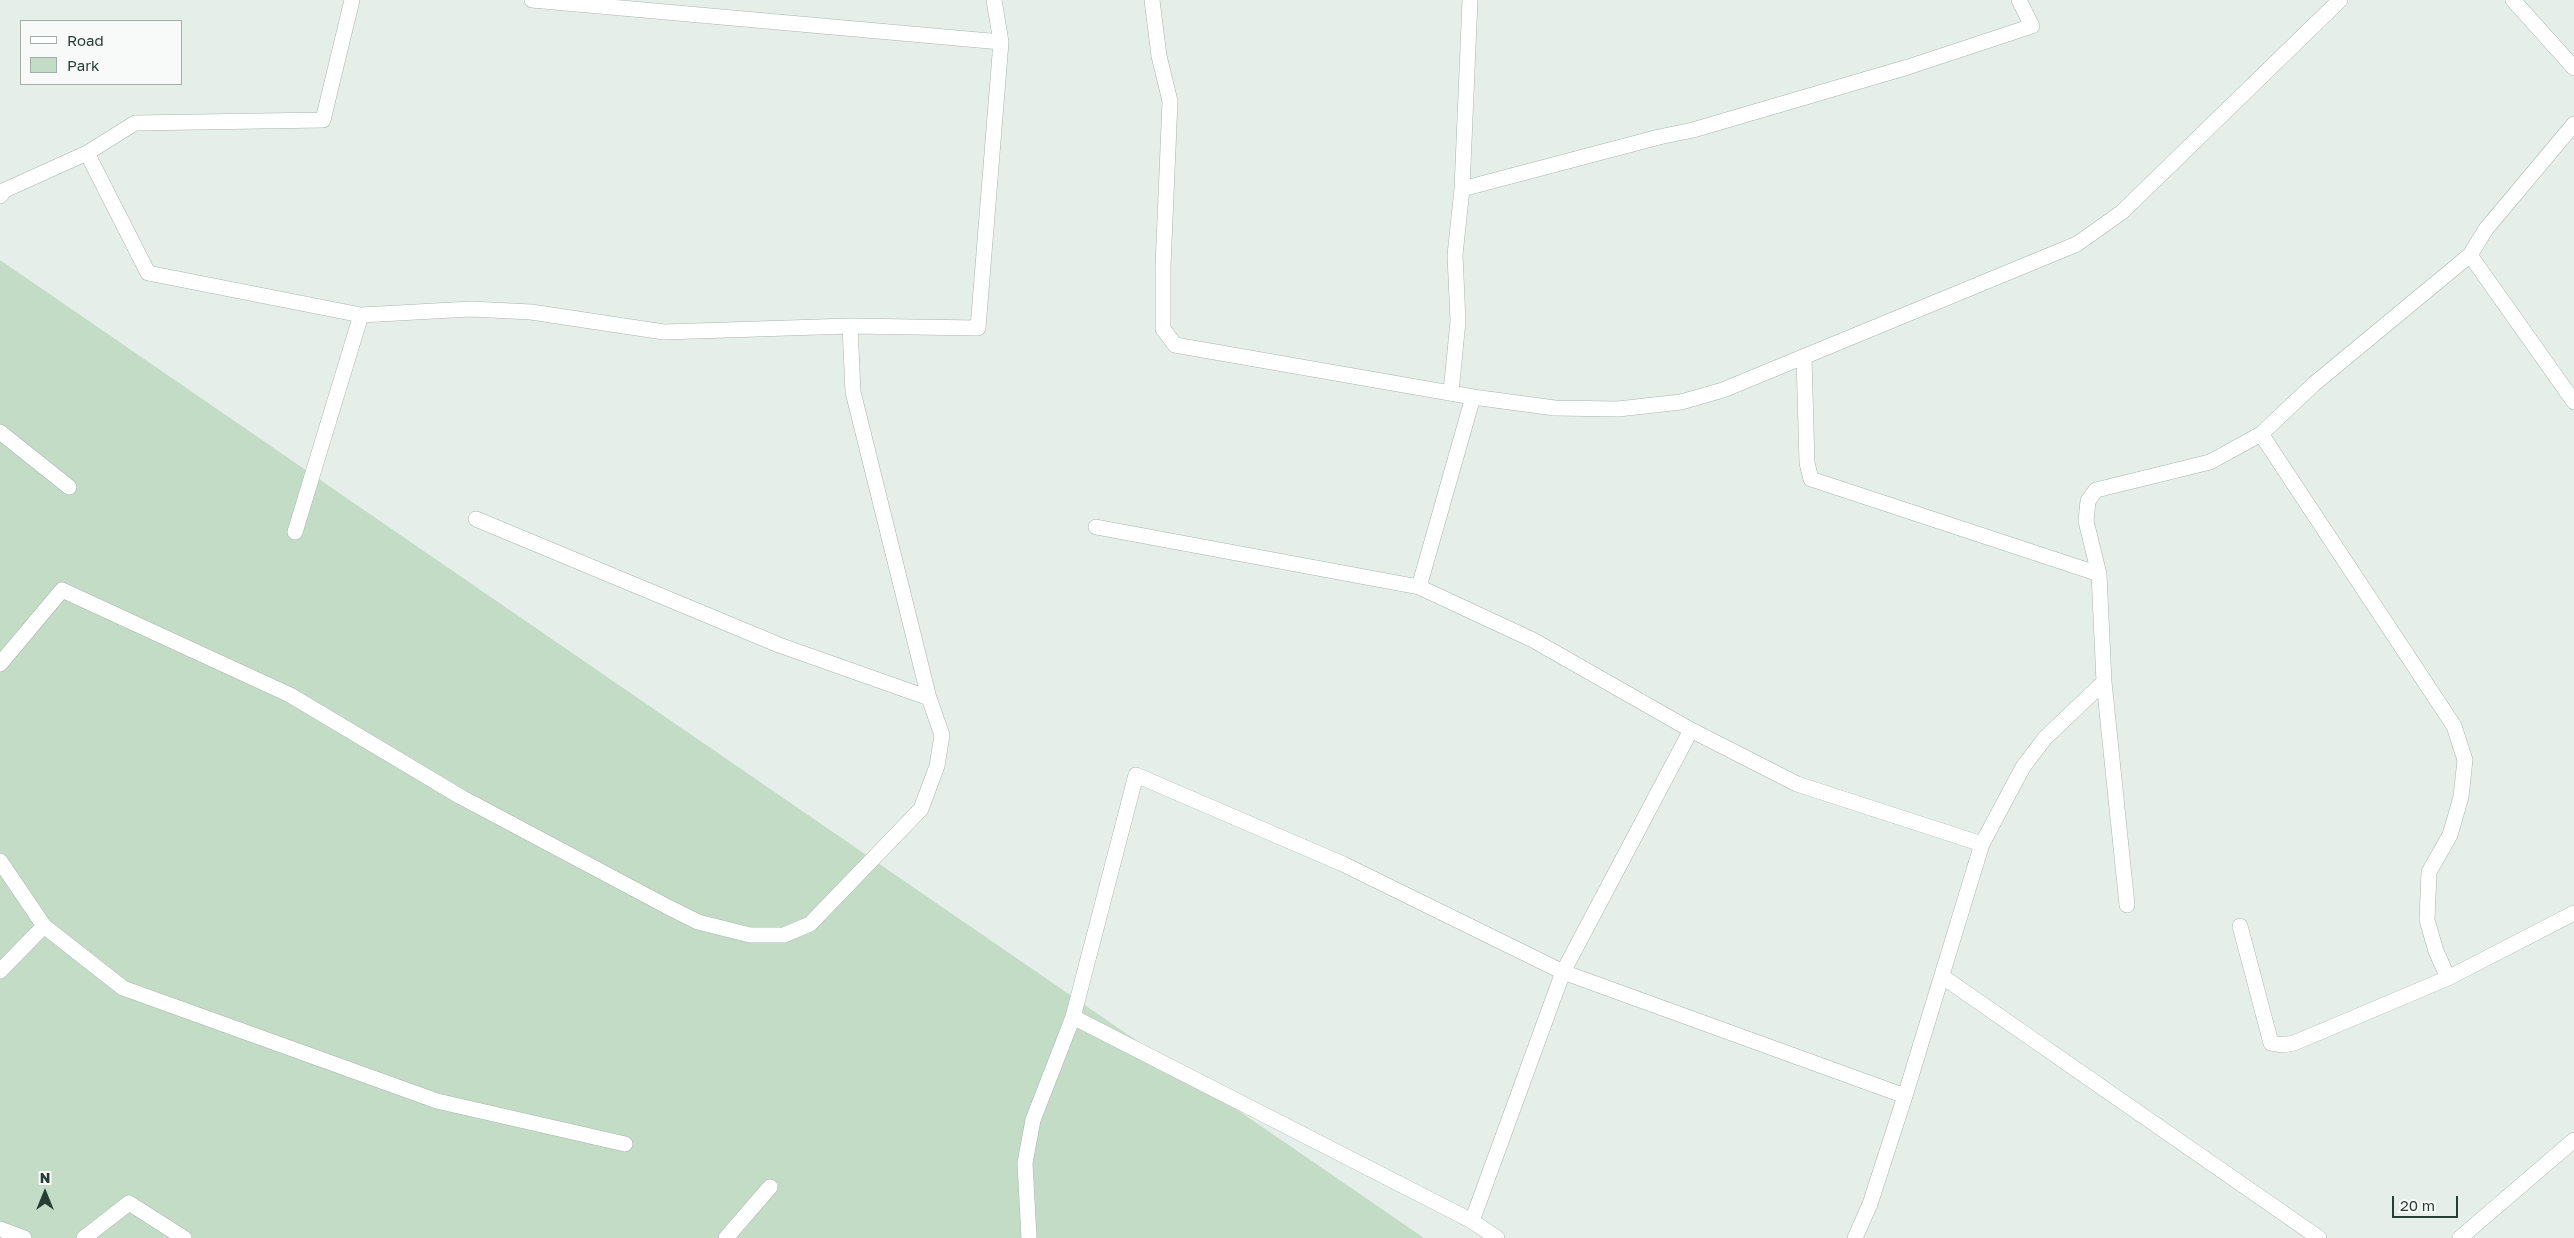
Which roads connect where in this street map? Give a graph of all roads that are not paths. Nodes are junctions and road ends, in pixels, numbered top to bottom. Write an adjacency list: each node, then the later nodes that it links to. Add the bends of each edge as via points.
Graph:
1 (352, 0): 12 (street, via 322,120 135,123)
2 (532, 0): 9 (street)
3 (994, 0): 9 (street)
4 (1152, 0): 19 (street, via 1159,56 1170,101 1163,320 1164,329 1175,345)
5 (1470, 0): 14 (street)
6 (2020, 0): 14 (street, via 2032,26 1908,67 1694,130)
7 (2340, 0): 18 (street, via 2122,212 2077,244)
8 (2513, 0): 10 (street)
9 (1001, 42): 17 (street, via 978,328)
10 (2574, 68)
11 (2574, 124): 15 (street, via 2486,229)
12 (86, 153): 13 (street); 16 (street, via 148,273)
13 (2, 189)
14 (1462, 189): 19 (street, via 1455,255 1458,321)
15 (2470, 255): 21 (street); 23 (street, via 2314,384)
16 (361, 314): 17 (street, via 471,309 531,312 664,332); 27 (street)
17 (850, 326): 32 (street, via 852,392)
18 (1804, 357): 20 (street, via 1723,390 1681,402 1618,409 1564,408); 28 (street, via 1807,463 1812,479)
19 (1451, 392): 20 (street)
20 (1473, 396): 29 (street)
21 (2574, 402)
22 (0, 432): 24 (street)
23 (2261, 434): 28 (street, via 2210,462 2096,490 2088,501 2086,521); 43 (street, via 2454,726 2465,760 2461,797 2450,836 2429,872 2428,920)
24 (68, 487)
25 (476, 519): 32 (street, via 779,645)
26 (1096, 527): 29 (street)
27 (295, 532)
28 (2099, 574): 31 (street)
29 (1419, 587): 33 (street, via 1533,640)
30 (0, 664): 32 (street, via 62,590 290,695 461,797 668,907 698,922 750,935 784,936 810,924 920,809 937,766 942,736)
31 (2104, 682): 34 (street, via 2045,738 2023,768); 36 (street)
32 (929, 698)
33 (1690, 730): 34 (street, via 1798,784); 41 (street)
34 (1982, 844): 42 (street)
35 (0, 861): 38 (street)
36 (2127, 905)
37 (2574, 913): 43 (street)
38 (44, 926): 40 (street); 47 (street, via 123,988 437,1101)
39 (2240, 926): 43 (street, via 2270,1043 2294,1043)
40 (0, 971)
41 (1563, 972): 44 (street, via 1343,864 1136,775); 45 (street); 49 (street)
42 (1943, 977): 45 (street); 58 (street)
43 (2448, 978)
44 (1073, 1018): 49 (street); 55 (street, via 1033,1120 1024,1163)
45 (1905, 1096): 57 (street, via 1870,1204)
46 (2574, 1140): 59 (street)
47 (625, 1144)
48 (770, 1187): 54 (street)
49 (1472, 1221): 56 (street)
50 (0, 1229): 51 (street)
51 (24, 1238)
52 (84, 1238): 53 (street, via 129,1203)
53 (184, 1238)
54 (726, 1238)
55 (1028, 1238)
56 (1497, 1238)
57 (1855, 1238)
58 (2320, 1238)
59 (2460, 1238)

